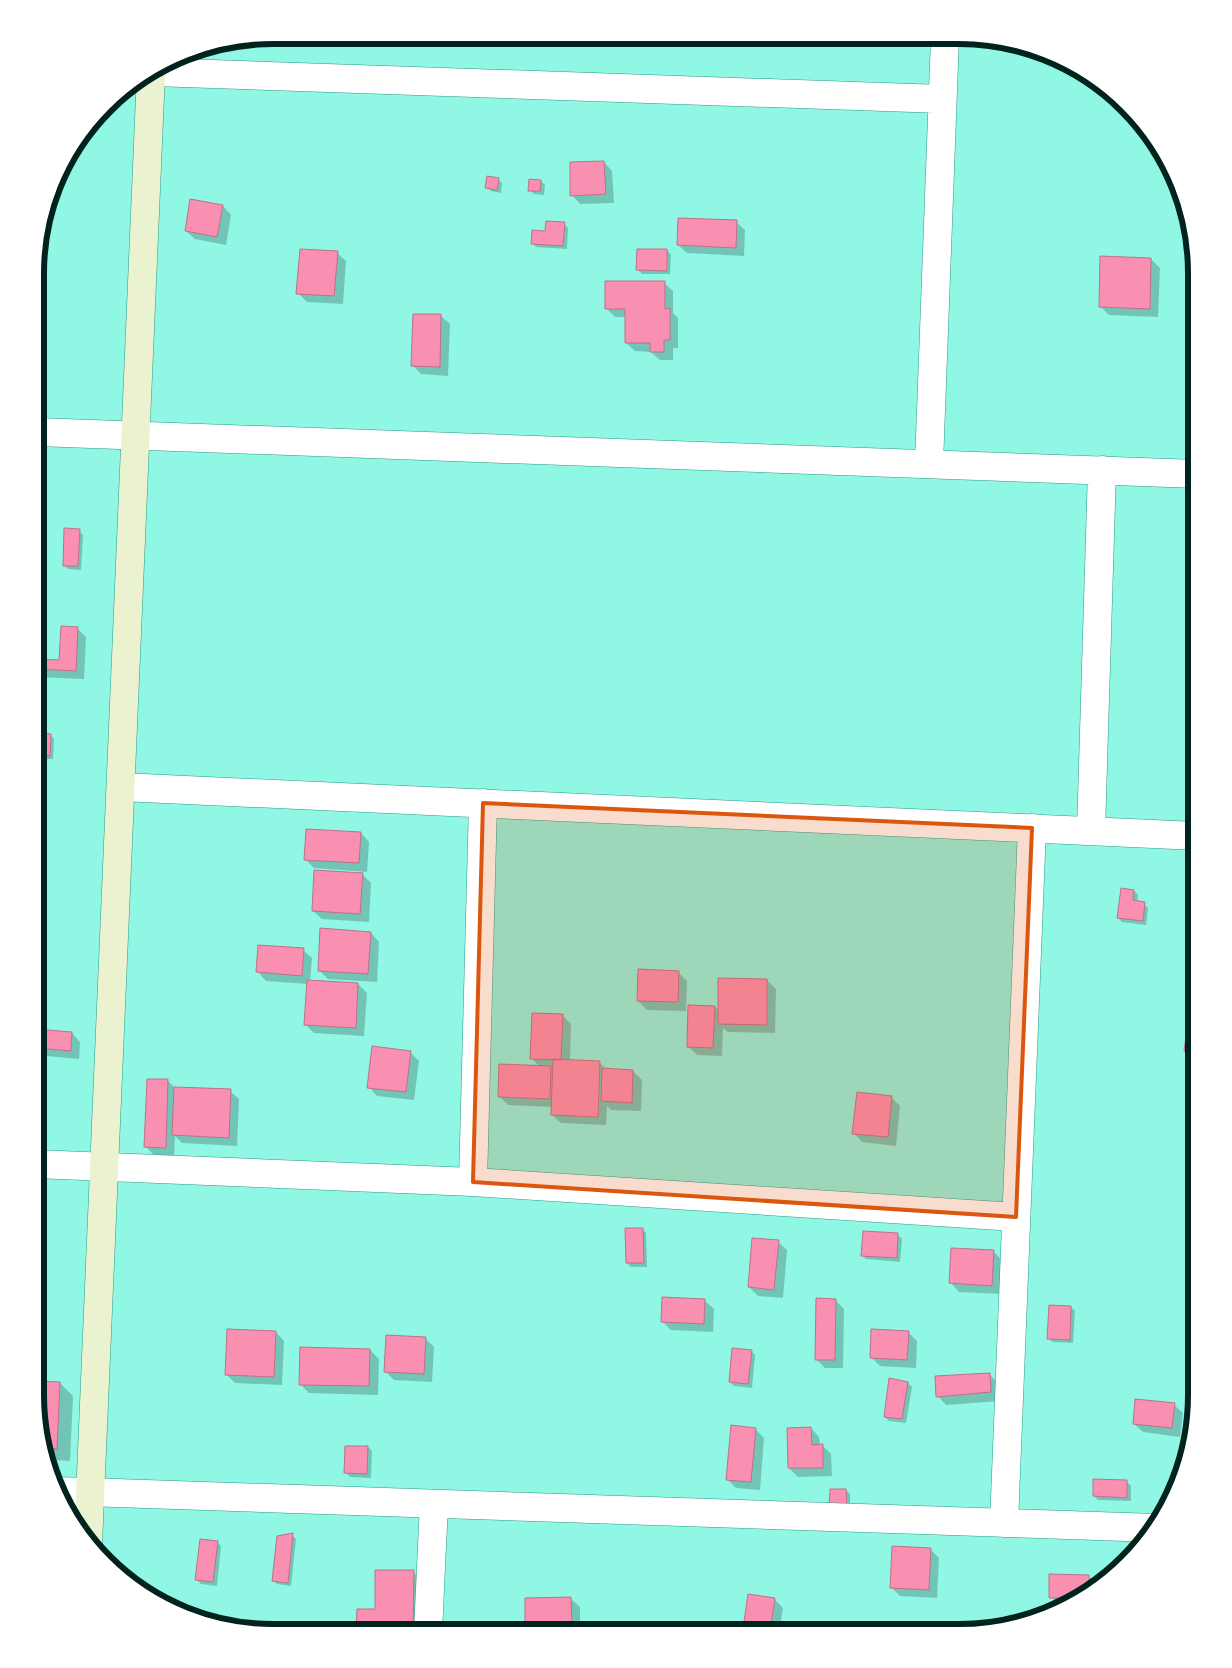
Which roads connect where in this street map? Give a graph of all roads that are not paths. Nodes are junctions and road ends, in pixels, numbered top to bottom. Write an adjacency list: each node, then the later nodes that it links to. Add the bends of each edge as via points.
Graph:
1 (945, 44): 4 (street)
2 (159, 73): 4 (street)
3 (153, 77): 6 (street)
4 (942, 99): 7 (street)
5 (44, 432): 6 (street)
6 (136, 436): 7 (street); 10 (street)
7 (929, 464): 8 (street)
8 (1102, 470): 9 (street); 13 (street)
9 (1188, 474)
10 (120, 787): 11 (street); 16 (street)
11 (483, 804): 12 (street); 17 (street)
12 (1032, 828): 13 (street); 18 (street)
13 (1091, 831): 14 (street)
14 (1188, 836)
15 (44, 1164): 16 (street)
16 (106, 1166): 17 (street); 20 (street)
17 (473, 1182): 18 (street)
18 (1016, 1217): 22 (street)
19 (65, 1492): 20 (street)
20 (90, 1493): 21 (street); 23 (street)
21 (434, 1504): 22 (street); 25 (street)
22 (1004, 1523): 24 (street)
23 (88, 1532)
24 (1144, 1532)
25 (428, 1624)

